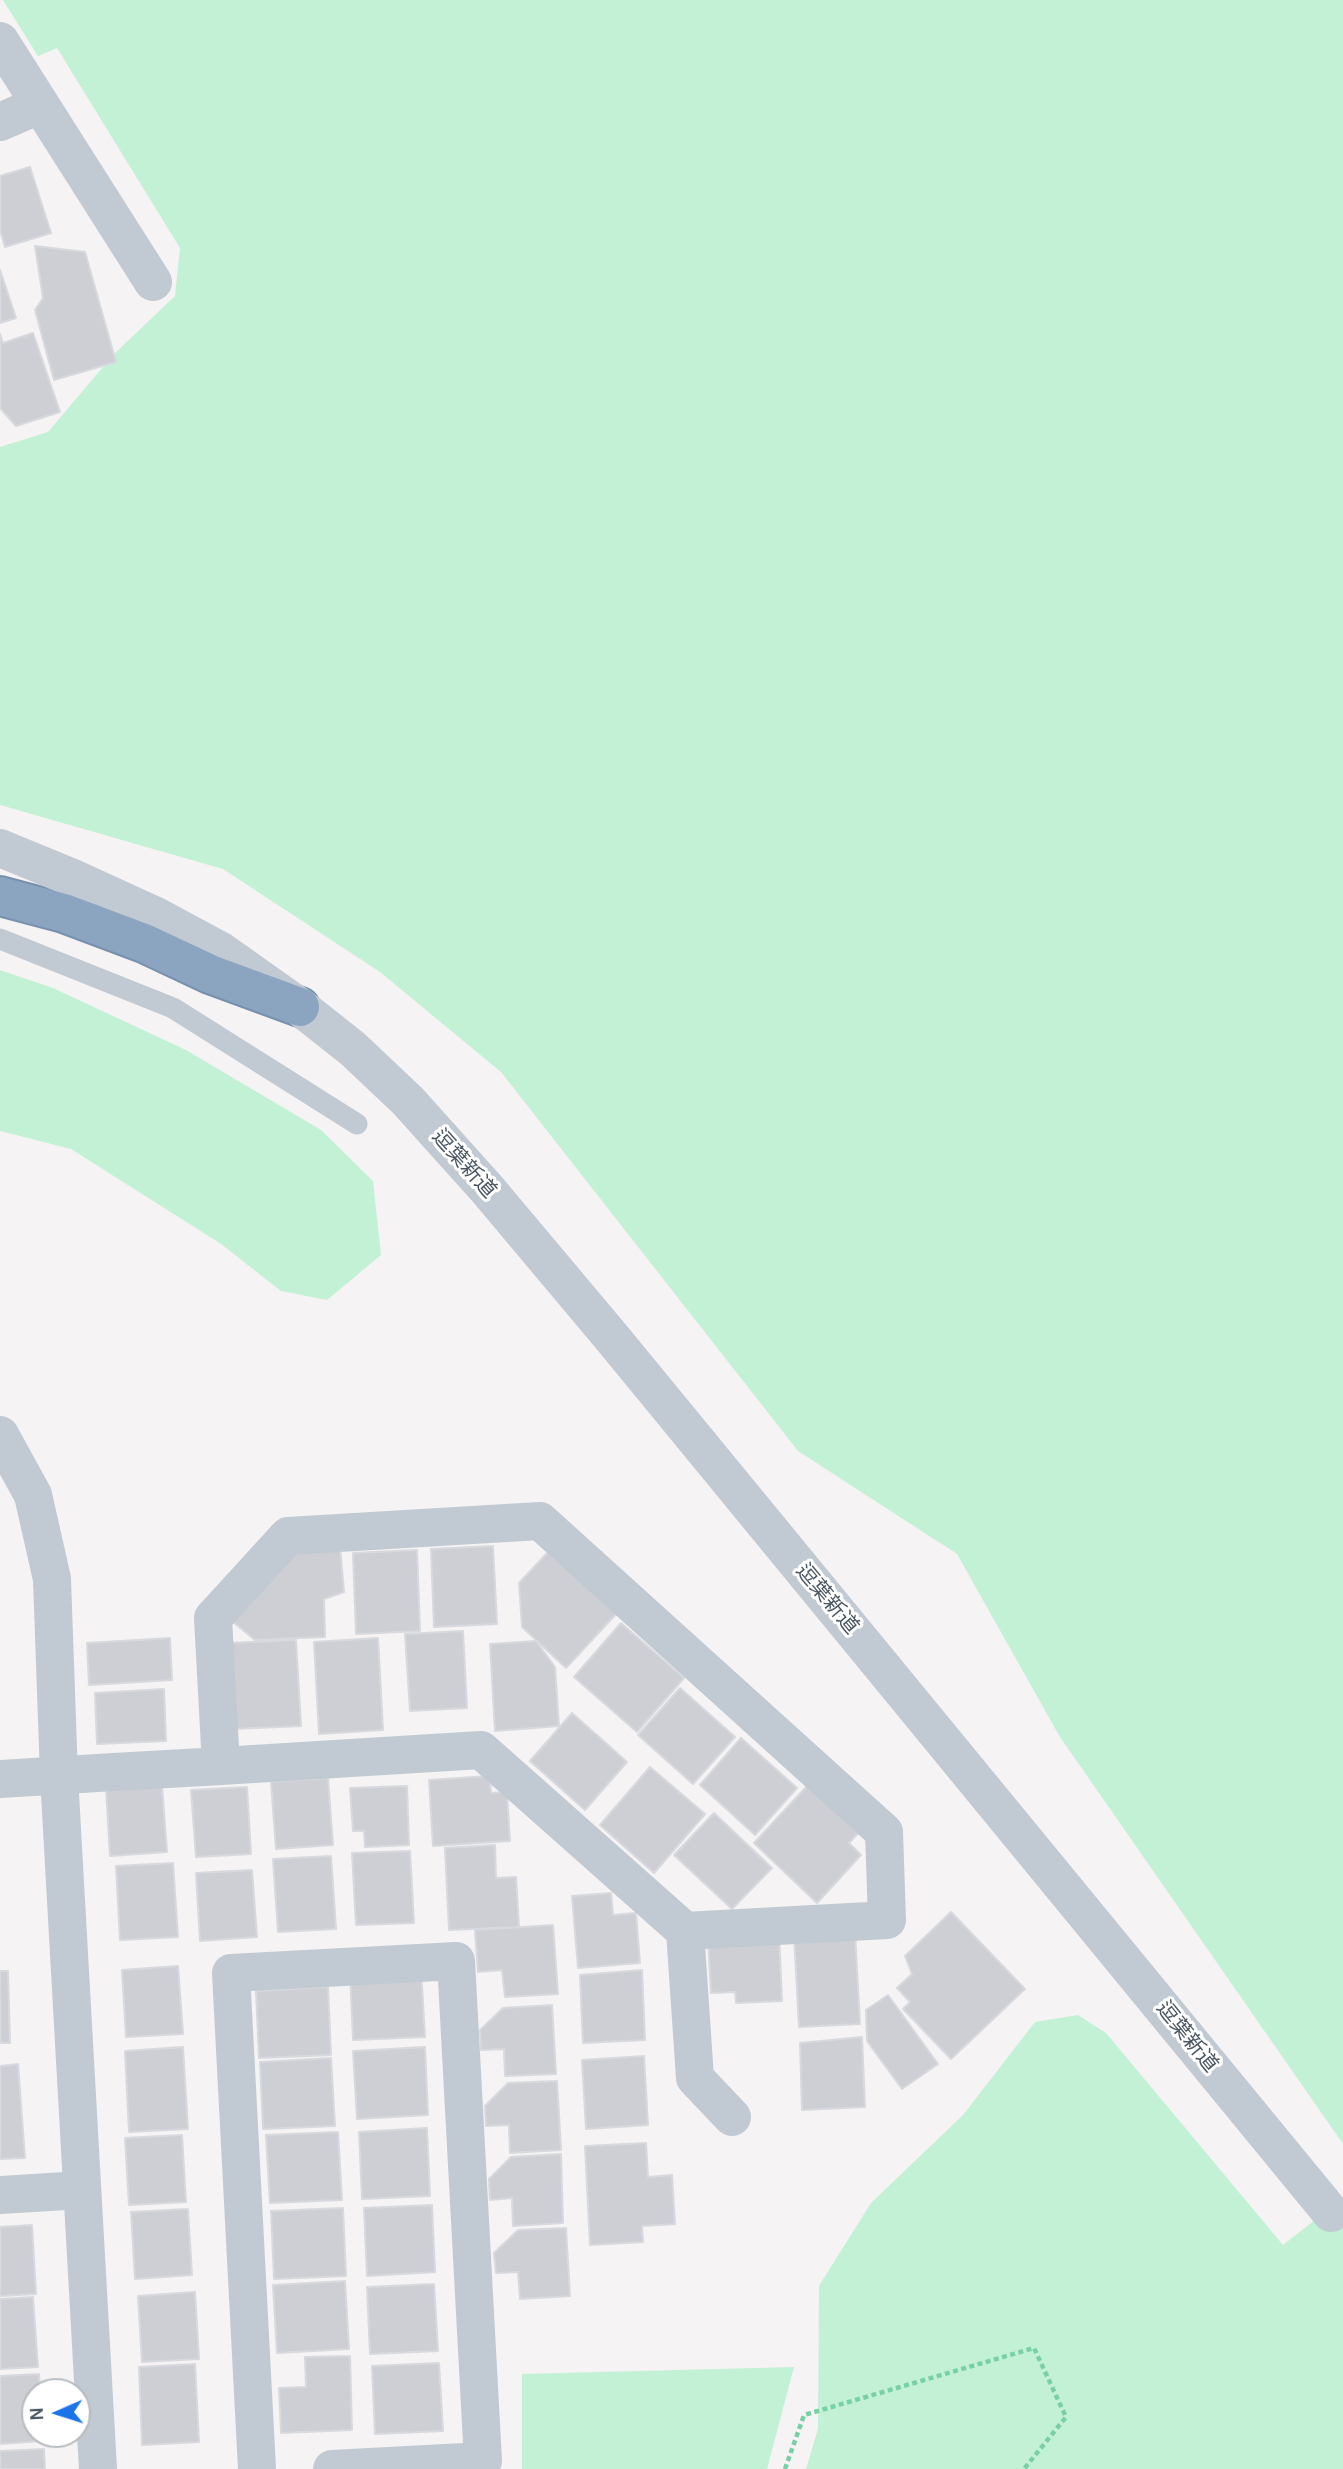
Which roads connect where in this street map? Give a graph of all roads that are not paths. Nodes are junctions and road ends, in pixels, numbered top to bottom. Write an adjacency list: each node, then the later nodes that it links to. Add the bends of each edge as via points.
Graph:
1 (0, 41): 2 (street)
2 (39, 106): 3 (street); 4 (street)
3 (0, 122)
4 (153, 282)
5 (0, 848): 9 (street, 逗葉新道, via 156,916 221,951)
6 (0, 873): 9 (street, 逗葉新道, via 152,931)
7 (0, 896): 9 (highway, via 64,913)
8 (0, 939): 10 (lane, via 173,1008)
9 (300, 1007): 19 (street, 逗葉新道, via 408,1101 487,1189)
10 (357, 1124)
11 (0, 1435): 13 (street, via 33,1494 52,1579)
12 (220, 1766): 13 (street); 15 (street, via 481,1750); 15 (street, via 214,1618 288,1536 540,1521 884,1832 887,1920)
13 (59, 1776): 14 (street); 17 (street)
14 (0, 1779)
15 (685, 1931): 16 (street, via 695,2078)
16 (732, 2117)
17 (82, 2190): 18 (street); 20 (street)
18 (0, 2195)
19 (1331, 2213)
20 (98, 2469)
21 (257, 2469): 22 (street, via 231,1973 456,1961 482,2462)
22 (332, 2469)

